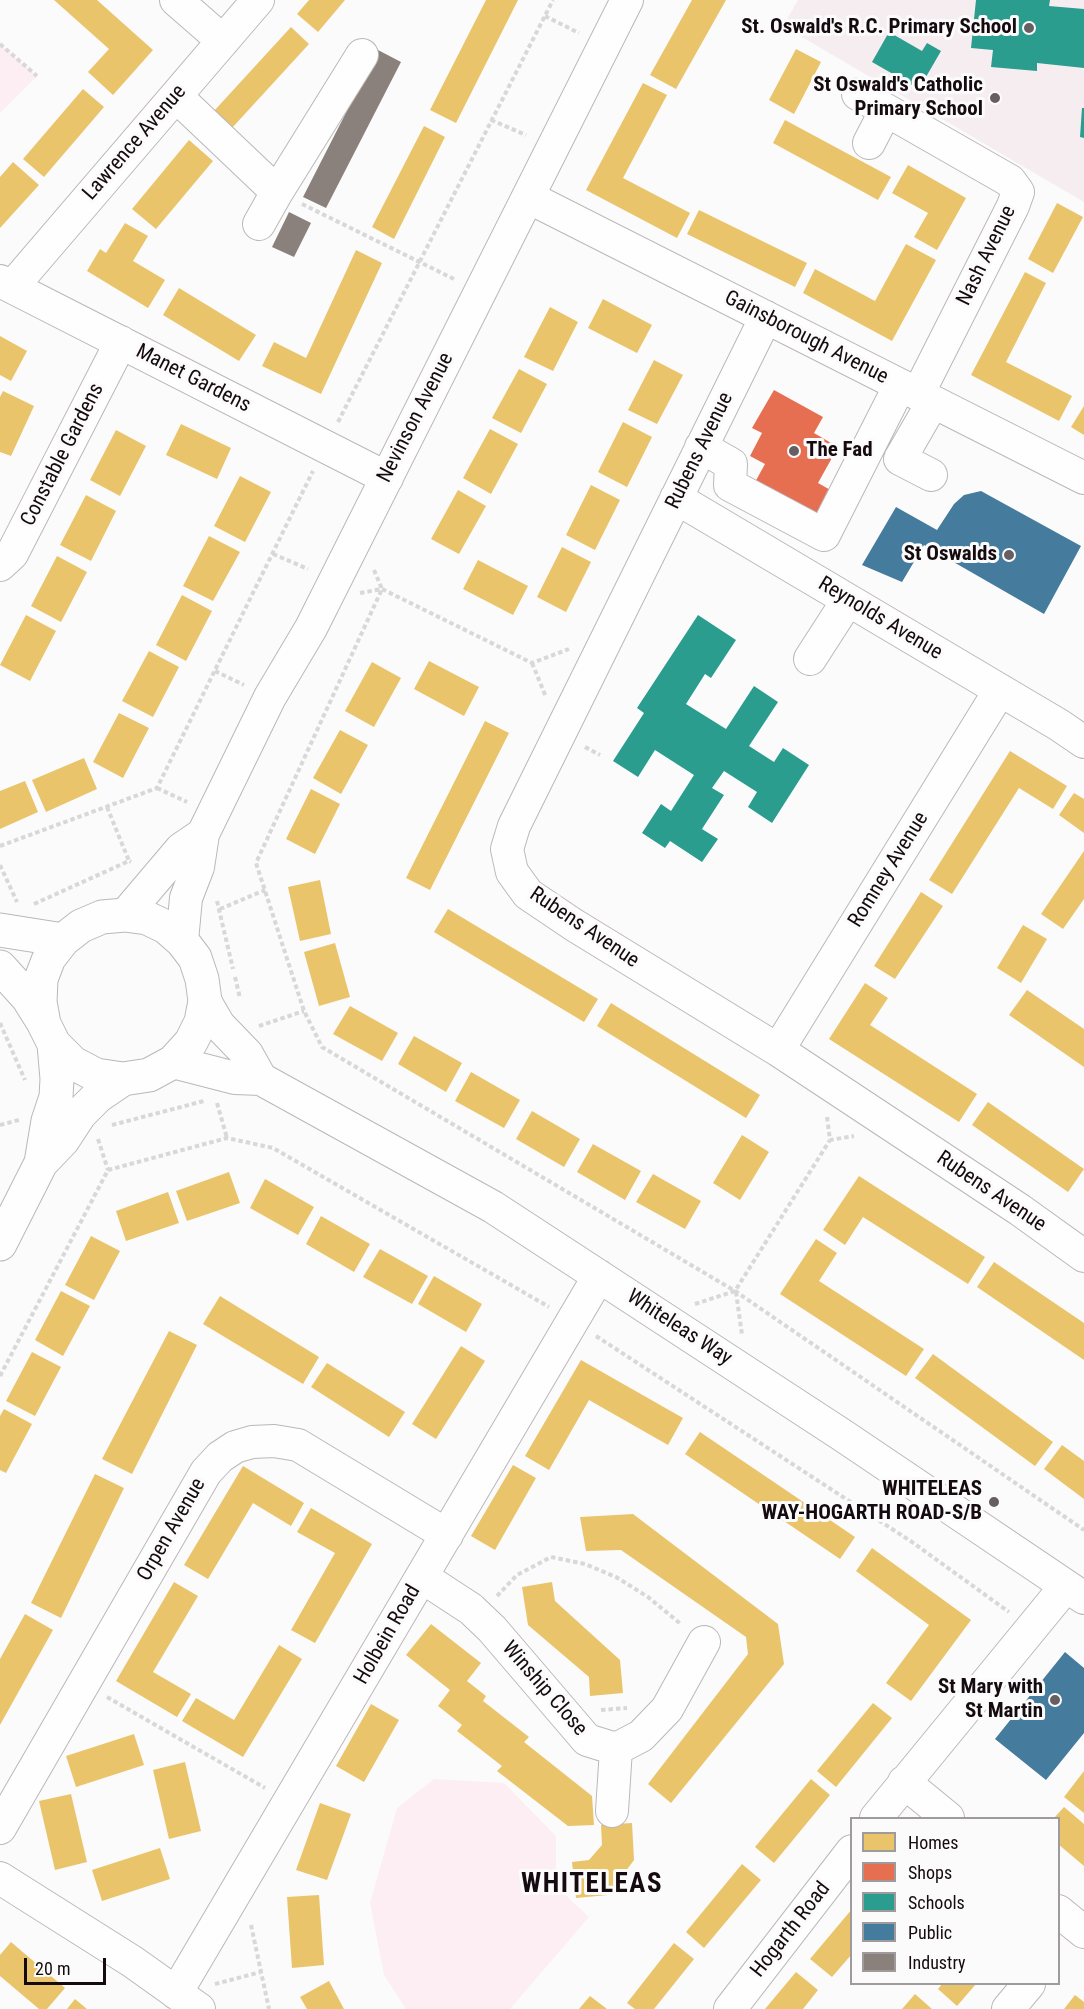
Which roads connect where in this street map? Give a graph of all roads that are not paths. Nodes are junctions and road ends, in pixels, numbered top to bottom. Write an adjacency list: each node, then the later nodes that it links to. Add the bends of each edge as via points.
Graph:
1 (176, 0): 4 (street)
2 (258, 0): 4 (street, Lawrence Avenue)
3 (627, 0): 11 (street, Nevinson Avenue)
4 (223, 41): 7 (street, Lawrence Avenue)
5 (362, 56): 10 (street)
6 (858, 94): 8 (street, Nash Avenue)
7 (176, 96): 10 (street); 13 (street, Lawrence Avenue)
8 (886, 110): 9 (street); 16 (street, Nash Avenue, via 1010,181 1018,192)
9 (869, 143)
10 (277, 192): 12 (street)
11 (528, 197): 14 (street, Gainsborough Avenue); 19 (street, Nevinson Avenue)
12 (259, 224)
13 (6, 284): 15 (street, Manet Gardens)
14 (766, 317): 16 (street, Gainsborough Avenue); 17 (street, Rubens Avenue)
15 (121, 342): 19 (street, Manet Gardens); 22 (street, Constable Gardens, via 12,554)
16 (917, 394): 17 (street, via 824,535 730,484 731,464); 18 (street, via 900,459); 20 (street, Gainsborough Avenue)
17 (701, 447): 21 (street, Rubens Avenue)
18 (932, 475)
19 (387, 478): 27 (street, Nevinson Avenue, via 311,628 270,697)
20 (1084, 478)
21 (676, 498): 23 (street, Reynolds Avenue); 35 (street, Rubens Avenue, via 514,826 507,849 512,872 528,894)
22 (0, 566)
23 (848, 600): 24 (street); 25 (street, Reynolds Avenue)
24 (810, 659)
25 (1000, 690): 26 (street, Reynolds Avenue); 35 (street, Romney Avenue)
26 (1084, 742)
27 (203, 834): 28 (street, Nevinson Avenue, via 181,849); 31 (street, Nevinson Avenue, via 198,867 186,897)
28 (125, 915): 30 (main road, via 102,917); 31 (main road, via 147,918)
29 (10, 920): 30 (main road)
30 (63, 940): 34 (main road, via 49,958 41,979 40,1002)
31 (182, 941): 33 (main road, via 195,958)
32 (0, 968): 34 (main road, via 28,998)
33 (205, 1001): 36 (main road, via 201,1022 191,1042); 37 (street, Whiteleas Way)
34 (49, 1034): 38 (main road, via 72,1063 96,1076); 39 (main road, via 56,1097)
35 (778, 1050): 41 (street, Rubens Avenue)
36 (173, 1062): 37 (street, Whiteleas Way, via 235,1078); 38 (main road, via 149,1075)
37 (261, 1078): 42 (street, Whiteleas Way, via 494,1207)
38 (123, 1079): 39 (main road, via 80,1114)
39 (41, 1163): 40 (main road)
40 (0, 1244)
41 (1084, 1256)
42 (599, 1276): 43 (street, Holbein Road); 45 (street, Whiteleas Way)
43 (447, 1535): 44 (street, Holbein Road); 52 (street, Orpen Avenue, via 297,1445 274,1441 235,1447 206,1472)
44 (422, 1577): 47 (street, Winship Close, via 492,1629 587,1740); 56 (street, Holbein Road, via 242,1882)
45 (1075, 1592): 48 (street, via 1032,1628)
46 (704, 1642): 47 (street, via 669,1705 641,1736)
47 (616, 1749): 49 (street)
48 (904, 1782): 50 (street); 51 (street)
49 (612, 1811)
50 (877, 1817)
51 (947, 1817)
52 (0, 1828)
53 (850, 1854): 57 (street, Hogarth Road)
54 (0, 1878): 56 (street)
55 (1027, 1985): 58 (street)
56 (188, 2001)
57 (730, 2009)
58 (1008, 2009)

